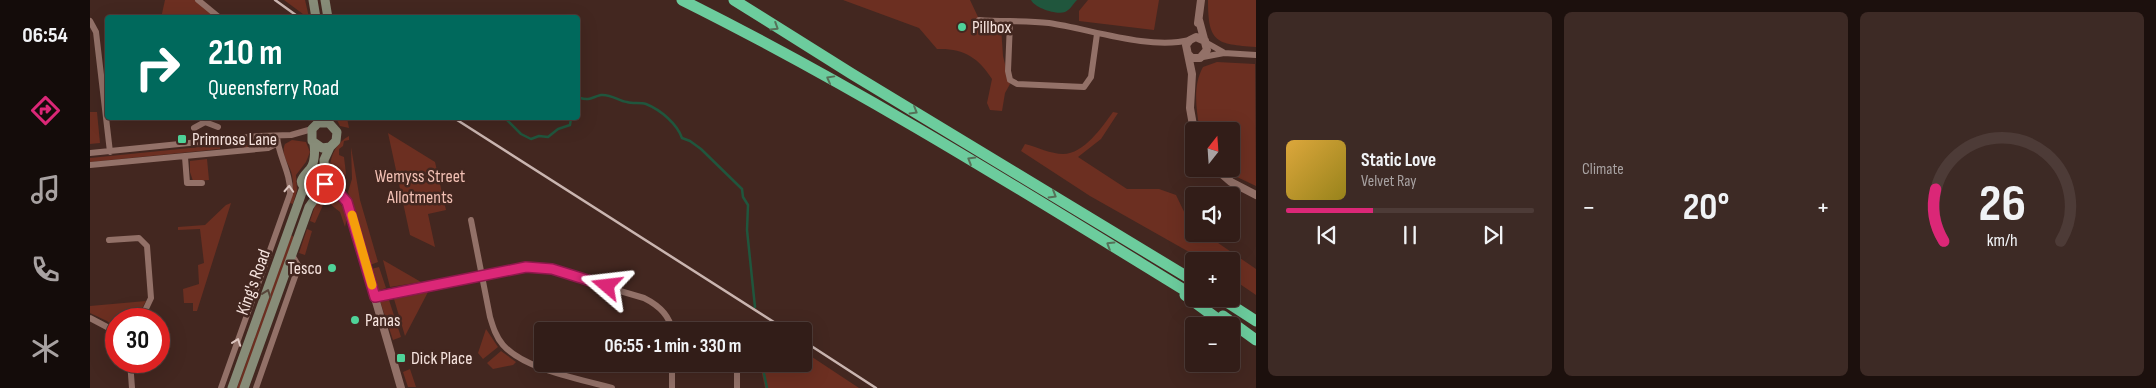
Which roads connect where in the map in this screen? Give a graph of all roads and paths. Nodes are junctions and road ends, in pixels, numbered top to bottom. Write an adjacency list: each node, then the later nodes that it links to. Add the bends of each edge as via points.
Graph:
1 (198, 0): 7 (street)
2 (312, 0): 8 (main road)
3 (326, 0): 9 (main road)
4 (682, 0): 50 (highway, one-way to 4, via 888,112 750,33)
5 (734, 0): 52 (highway, one-way to 52)
6 (1201, 0): 11 (street)
7 (216, 15)
8 (315, 15)
9 (328, 15)
10 (979, 20): 13 (street)
11 (1199, 20): 15 (street); 17 (street)
12 (90, 22): 22 (street, via 96,32)
13 (1010, 22): 14 (street, via 1047,23); 14 (street, via 1008,71 1010,80 1017,84 1084,87 1091,77)
14 (1097, 34): 16 (street)
15 (1191, 39): 16 (street); 17 (street, via 1199,37); 18 (street, via 1186,45)
16 (1165, 42): 18 (street)
17 (1206, 42): 19 (street); 21 (street, via 1207,50)
18 (1187, 52): 21 (street, via 1192,58); 23 (street)
19 (1224, 53): 20 (street); 21 (street)
20 (1256, 55)
21 (1202, 57): 23 (street)
22 (104, 72): 24 (street)
23 (1192, 74): 28 (street)
24 (105, 85)
25 (108, 120): 37 (street)
26 (205, 120): 30 (street); 31 (street)
27 (332, 121): 29 (main road); 36 (main road, via 337,137)
28 (1192, 122)
29 (317, 123): 32 (street); 34 (main road)
30 (218, 127)
31 (194, 128)
32 (291, 135): 33 (street); 34 (street)
33 (277, 136): 35 (street); 37 (street)
34 (313, 142): 36 (main road, via 322,148); 41 (main road, via 314,157)
35 (276, 144): 39 (street, via 268,148); 70 (street, one-way to 35, via 290,194 289,175)
36 (330, 147): 44 (main road, King's Road, via 324,160)
37 (110, 152): 38 (street)
38 (90, 153)
39 (184, 157): 40 (street); 43 (street, via 187,183)
40 (90, 165)
41 (310, 169): 44 (main road, via 318,169); 45 (main road, via 302,178)
42 (1226, 178): 46 (street)
43 (202, 183)
44 (322, 183): 45 (main road, via 309,191); 49 (main road, King's Road, via 309,207); 54 (street, via 347,202)
45 (304, 187): 71 (main road, King's Road, one-way to 45)
46 (1256, 195)
47 (470, 220): 51 (street)
48 (110, 240): 57 (street, via 138,238 147,246 151,298)
49 (292, 255): 72 (main road, King's Road); 73 (street, via 297,271)
50 (1151, 270): 53 (highway); 58 (highway)
51 (481, 275): 54 (street); 61 (street, via 526,267 552,269 644,298 655,304); 75 (street, via 495,332 515,356)
52 (1185, 276)
53 (1185, 291)
54 (375, 297): 74 (street)
55 (1209, 307): 64 (highway)
56 (1235, 307): 60 (highway)
57 (146, 308)
58 (1216, 317)
59 (90, 318): 62 (street)
60 (1256, 320)
61 (668, 322)
62 (105, 326)
63 (1240, 336): 65 (highway)
64 (1256, 340)
65 (1256, 348)
66 (672, 372): 76 (street)
67 (737, 372): 77 (street)
68 (131, 373): 69 (street)
69 (132, 388)
70 (221, 388)
71 (232, 388)
72 (244, 388)
73 (256, 388)
74 (400, 388)
75 (612, 388)
76 (672, 388)
77 (737, 388)

